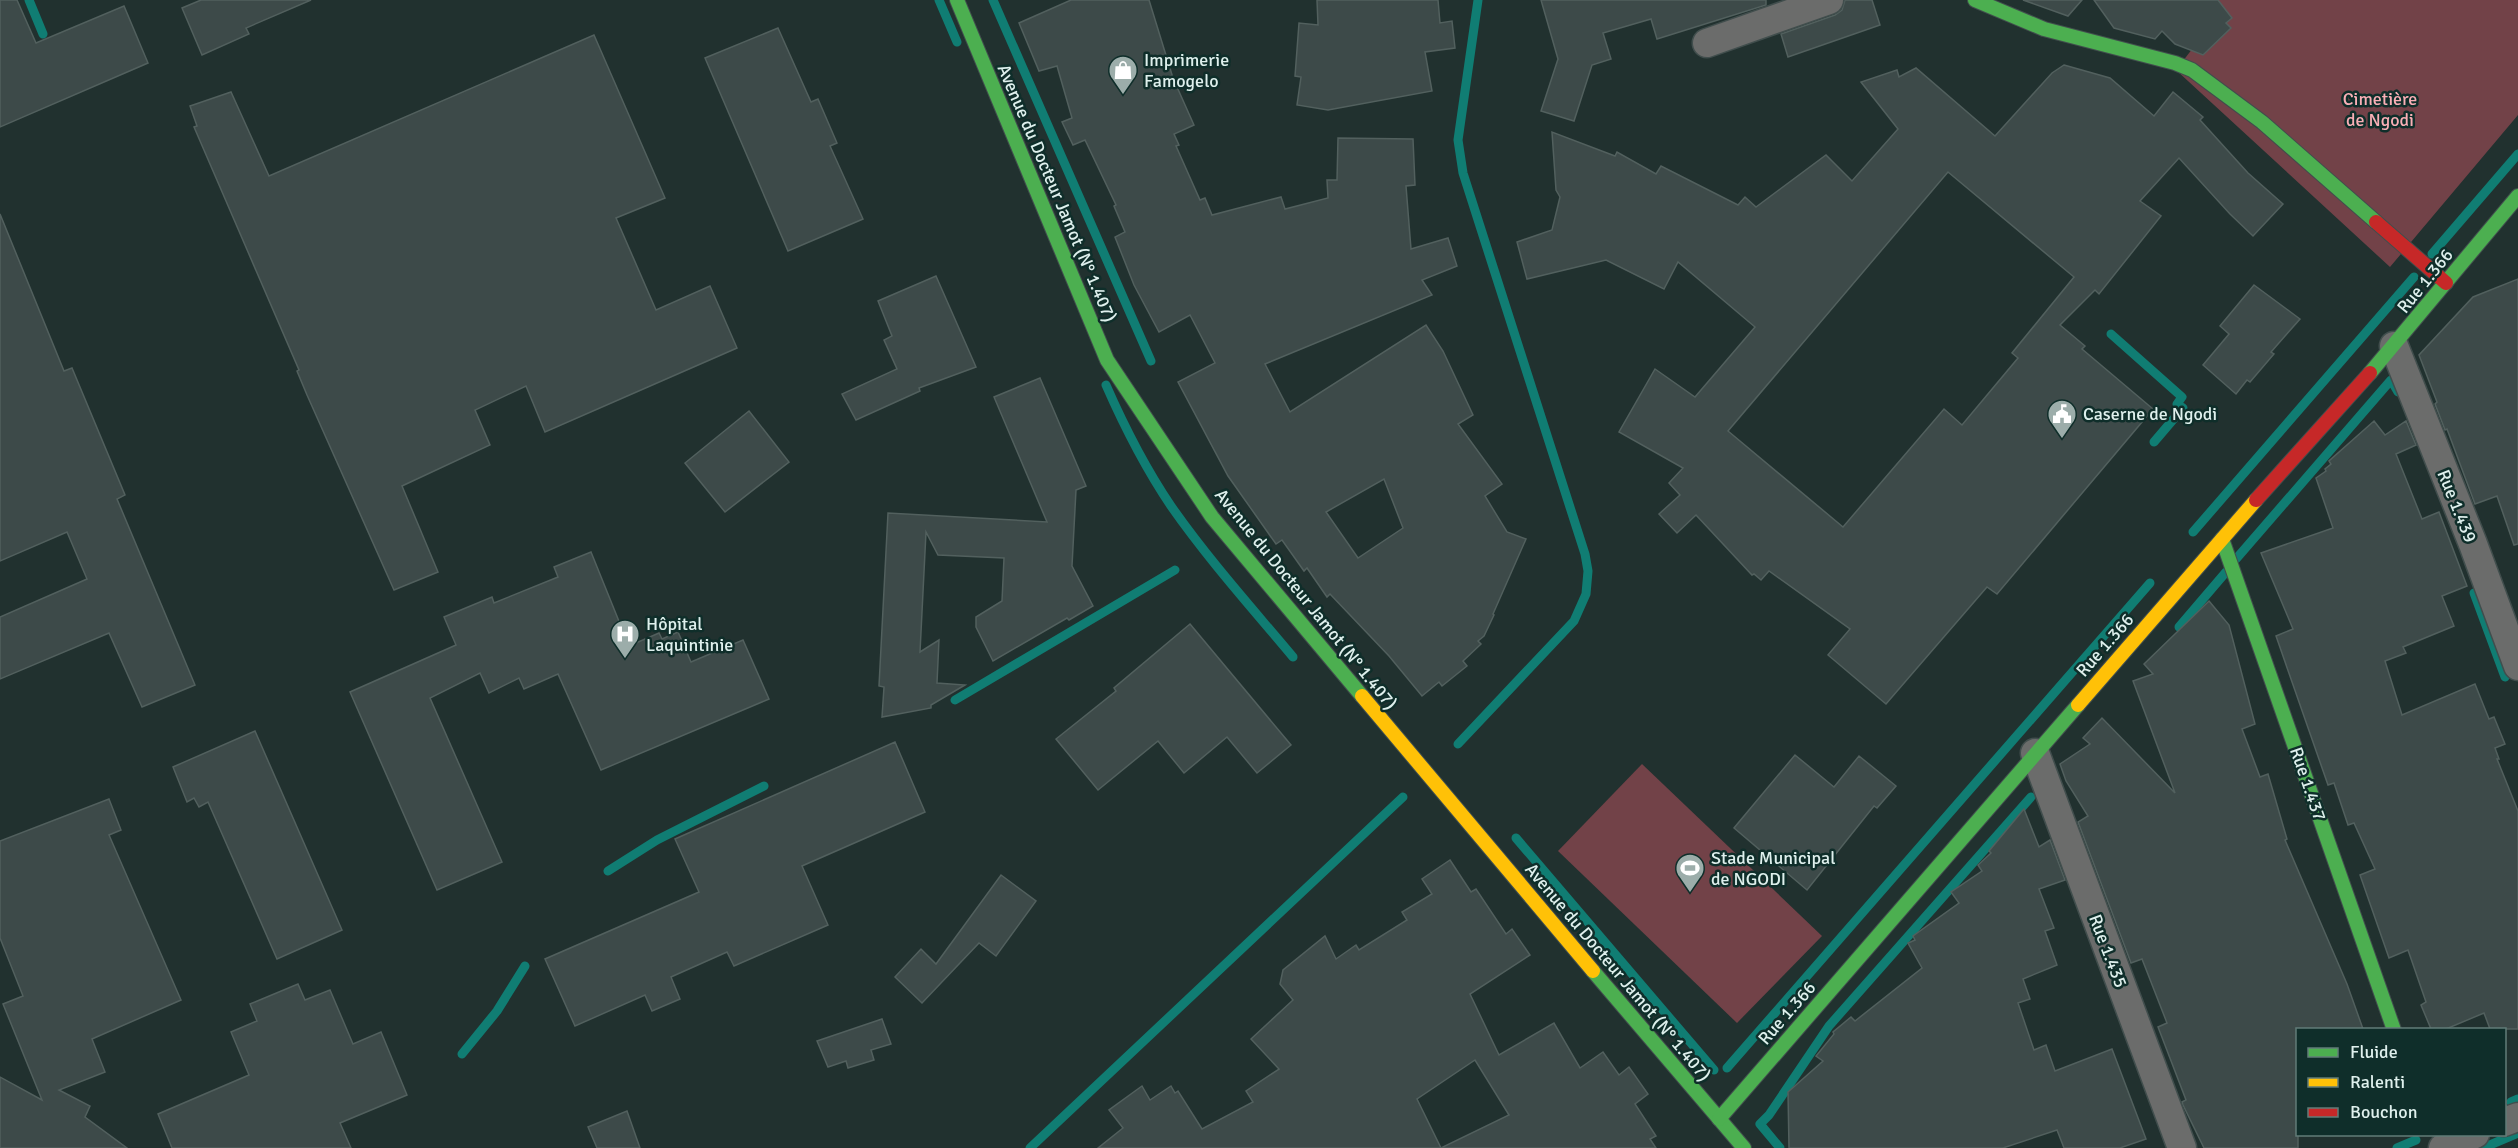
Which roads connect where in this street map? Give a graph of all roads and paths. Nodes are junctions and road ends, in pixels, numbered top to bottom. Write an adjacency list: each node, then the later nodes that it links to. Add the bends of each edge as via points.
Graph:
1 (957, 0): 12 (street, Avenue du Docteur Jamot (N° 1.407), via 1107,360 1212,517)
2 (1829, 0): 4 (street)
3 (1975, 0): 6 (street, via 2044,29 2192,70 2262,122)
4 (1707, 44)
5 (2518, 196): 6 (street, Rue 1.366)
6 (2446, 283): 7 (street, Rue 1.366)
7 (2394, 346): 8 (street, Rue 1.366); 9 (street, Rue 1.439)
8 (2222, 539): 10 (street, Rue 1.366); 11 (street, Rue 1.437)
9 (2518, 666)
10 (2035, 753): 12 (street, Rue 1.366); 15 (street, Rue 1.435)
11 (2394, 1028)
12 (1719, 1119): 14 (street, Avenue du Docteur Jamot (N° 1.407))
13 (2470, 1136): 16 (street)
14 (1744, 1148)
15 (2182, 1148)
16 (2443, 1148)

